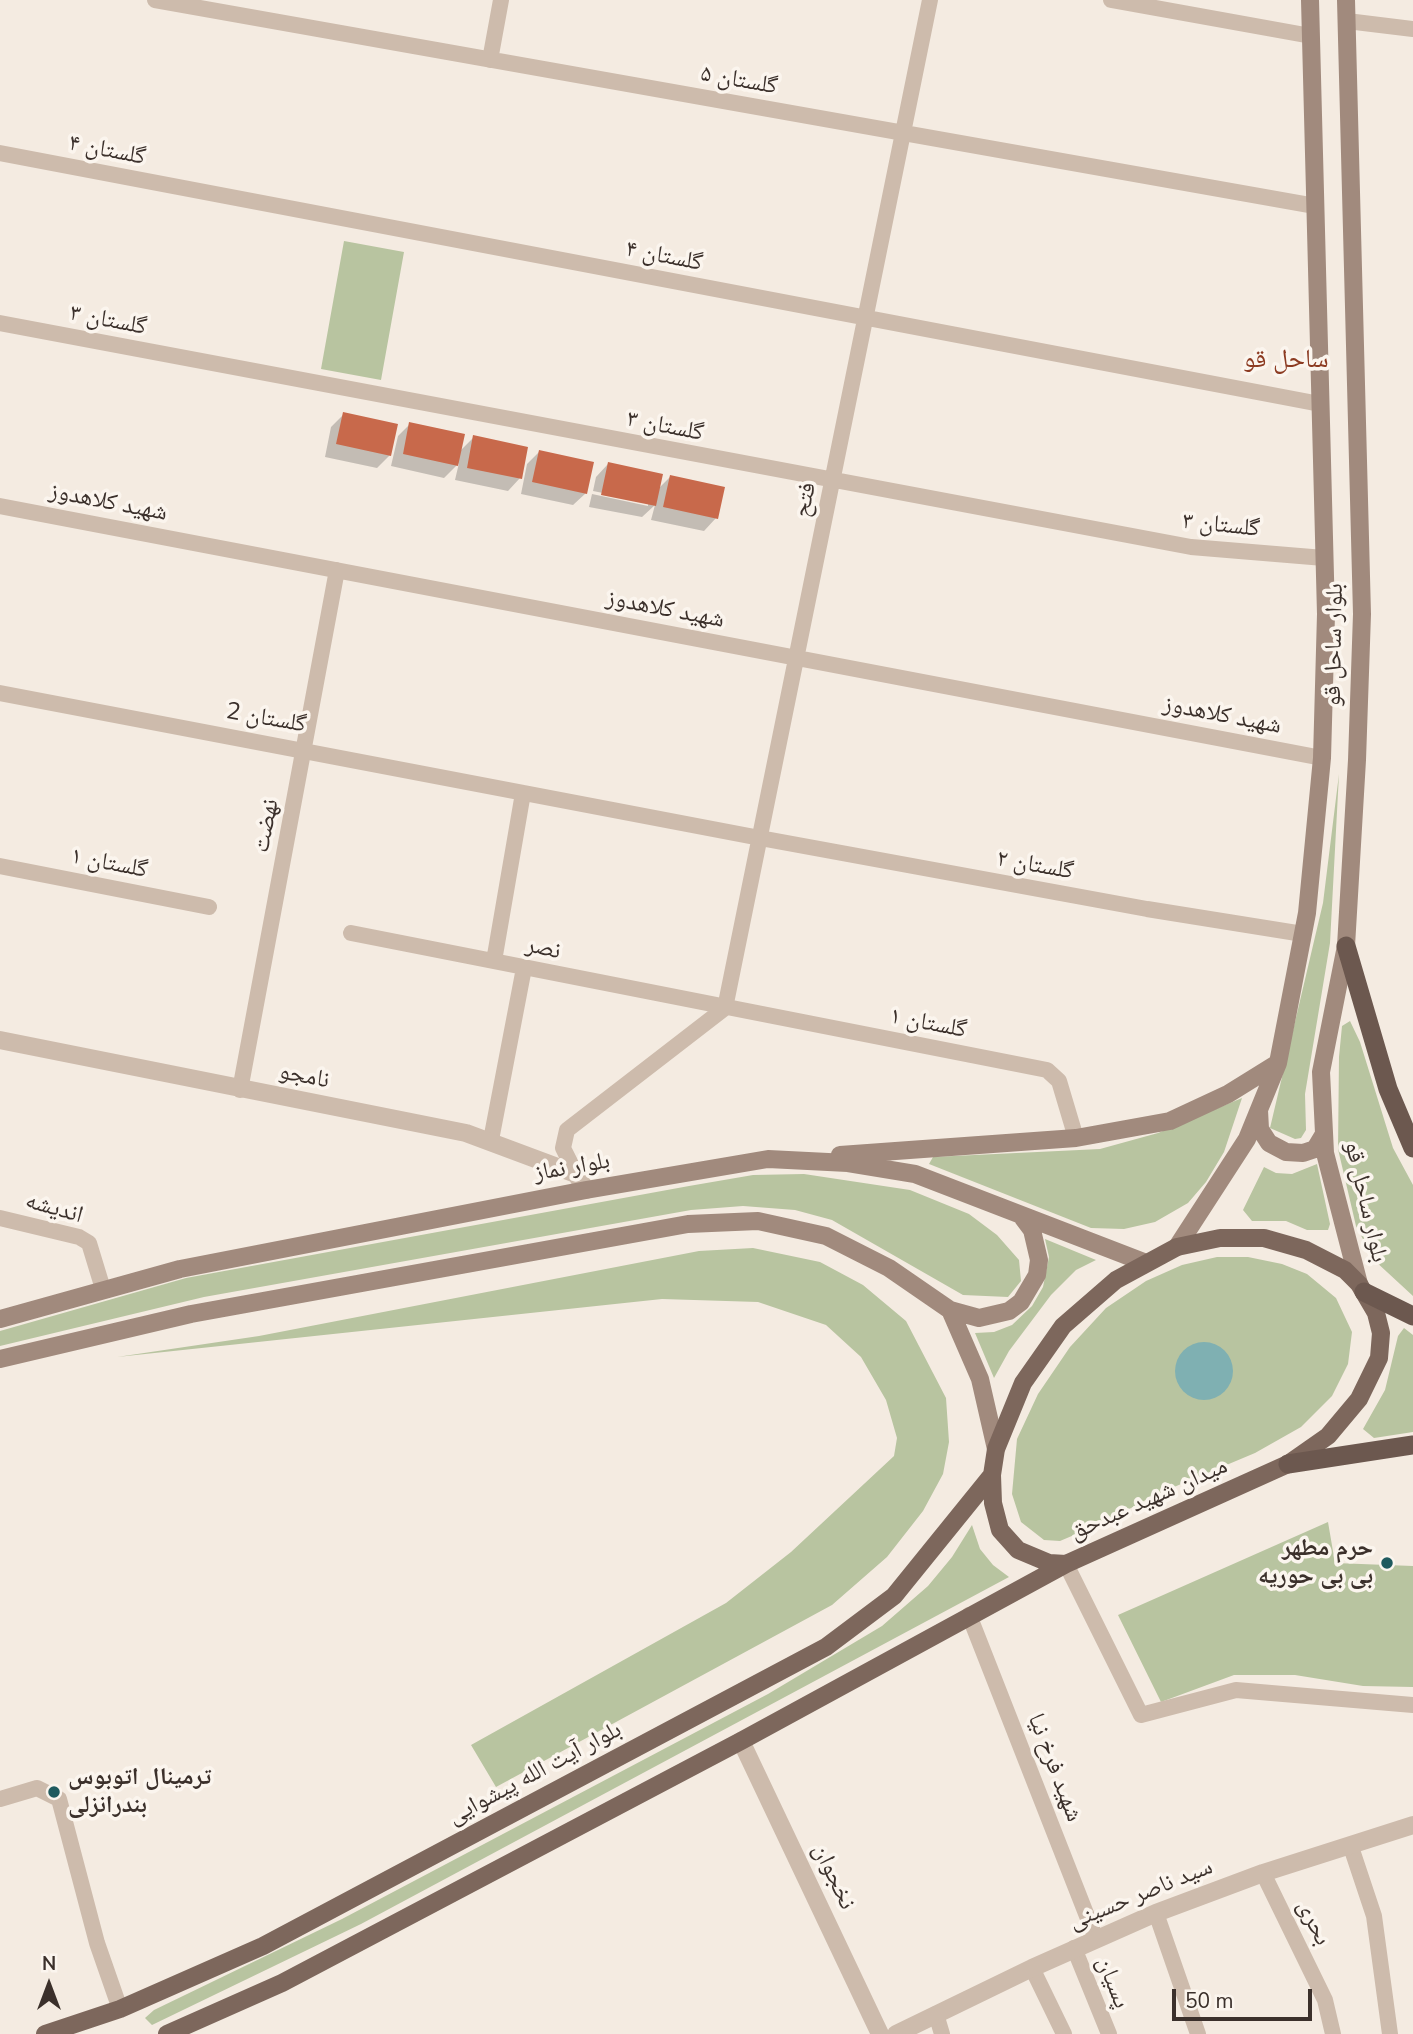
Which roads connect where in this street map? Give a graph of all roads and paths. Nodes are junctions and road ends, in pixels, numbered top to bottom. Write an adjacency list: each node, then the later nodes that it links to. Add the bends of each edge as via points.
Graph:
1 (158, 0): 10 (street, گلستان ۵)
2 (501, 0): 10 (street)
3 (930, 0): 11 (street, فتح)
4 (1111, 0): 9 (street)
5 (1310, 0): 9 (main road, بلوار ساحل قو)
6 (1346, 0): 7 (main road, بلوار ساحل قو)
7 (1347, 21): 8 (street); 31 (main road, بلوار ساحل قو, via 1362,614)
8 (1413, 29)
9 (1311, 36): 13 (main road, بلوار ساحل قو)
10 (490, 60): 11 (street, گلستان ۵)
11 (903, 133): 13 (street, گلستان ۵); 14 (street, فتح)
12 (0, 153): 14 (street, گلستان ۴)
13 (1315, 206): 16 (main road, بلوار ساحل قو)
14 (866, 319): 16 (street, گلستان ۴); 17 (street, فتح)
15 (0, 323): 17 (street, گلستان ۳)
16 (1320, 404): 19 (main road, بلوار ساحل قو)
17 (832, 482): 19 (street, گلستان ۳, via 1191,547); 21 (street, فتح)
18 (0, 506): 20 (street, شهید کلاهدوز)
19 (1324, 558): 24 (main road, بلوار ساحل قو)
20 (337, 570): 21 (street, شهید کلاهدوز); 23 (street, نهضت)
21 (797, 658): 24 (street, شهید کلاهدوز); 26 (street, فتح)
22 (0, 693): 23 (street, گلستان 2)
23 (305, 749): 25 (street, گلستان 2); 37 (street, نهضت)
24 (1322, 758): 30 (main road, بلوار ساحل قو)
25 (523, 793): 26 (street, گلستان 2); 32 (street)
26 (760, 838): 30 (street, گلستان ۲); 34 (street, فتح)
27 (0, 866): 28 (street, گلستان ۱)
28 (209, 907)
29 (351, 933): 32 (street, نصر)
30 (1303, 934): 36 (main road, بلوار ساحل قو)
31 (1346, 946): 39 (main road, بلوار ساحل قو, via 1321,1072); 42 (highway, via 1388,1088)
32 (494, 961): 33 (street, نصر)
33 (524, 968): 34 (street, نصر); 41 (street)
34 (725, 1008): 40 (street, گلستان ۱, via 1047,1070 1059,1082); 44 (street, via 567,1130 563,1148)
35 (0, 1040): 37 (street, نامجو)
36 (1278, 1063): 38 (main road, بلوار ساحل قو); 40 (main road, via 1228,1094 1170,1121)
37 (240, 1090): 41 (street, نامجو)
38 (1259, 1110): 39 (main road, via 1260,1129 1269,1143 1286,1152 1315,1149); 48 (main road, بلوار ساحل قو, via 1247,1139)
39 (1324, 1134): 50 (main road, بلوار ساحل قو)
40 (1076, 1138): 43 (main road)
41 (491, 1140): 44 (street, نامجو)
42 (1413, 1148)
43 (768, 1159): 45 (main road, بلوار نماز); 47 (main road, بلوار نماز, via 848,1163 915,1174)
44 (576, 1174): 45 (street)
45 (586, 1190): 51 (main road, بلوار نماز, via 180,1269)
46 (0, 1218): 51 (street, اندیشه, via 89,1243)
47 (1023, 1218): 49 (main road, بلوار نماز); 52 (main road, via 1032,1230 1040,1260 1026,1295 1009,1311 995,1316 972,1317)
48 (1177, 1247): 49 (main road, میدان شهید عبدحق); 50 (main road, میدان شهید عبدحق, via 1220,1238 1264,1238 1306,1250 1345,1270)
49 (1146, 1263): 57 (main road, میدان شهید عبدحق, via 1116,1280 1063,1326 1023,1383)
50 (1361, 1288): 53 (highway); 58 (main road, میدان شهید عبدحق, via 1376,1313 1381,1333 1379,1358 1359,1399 1328,1436)
51 (103, 1289): 54 (main road, بلوار نماز)
52 (950, 1310): 55 (main road, via 889,1268 826,1236 758,1221 688,1224 191,1314); 57 (main road, via 980,1380)
53 (1413, 1316)
54 (0, 1319)
55 (0, 1359)
56 (1413, 1445): 58 (highway)
57 (996, 1449): 59 (main road, میدان شهید عبدحق)
58 (1288, 1464): 60 (main road, میدان شهید عبدحق)
59 (992, 1475): 60 (main road, میدان شهید عبدحق, via 1000,1530 1033,1559); 72 (main road, بلوار آیت الله پیشوایی, via 894,1596 826,1647 263,1946)
60 (1066, 1564): 61 (main road); 62 (street, via 1141,1714 1236,1690)
61 (969, 1615): 63 (main road); 69 (street, شهید فرخ نیا)
62 (1413, 1706)
63 (741, 1741): 74 (main road); 78 (street, نخجوان)
64 (0, 1799): 72 (street, via 37,1788 59,1799 97,1943)
65 (1413, 1825): 66 (street, سید ناصر حسینی)
66 (1351, 1847): 67 (street, سید ناصر حسینی); 84 (street, via 1374,1916)
67 (1263, 1873): 68 (street, سید ناصر حسینی); 83 (street, بحری, via 1325,2000)
68 (1156, 1913): 69 (street, سید ناصر حسینی); 82 (street)
69 (1096, 1939): 70 (street, سید ناصر حسینی)
70 (1074, 1948): 71 (street, سید ناصر حسینی); 81 (street, پسیان)
71 (1032, 1968): 73 (street, سید ناصر حسینی); 80 (street)
72 (120, 2009): 76 (main road, بلوار آیت الله پیشوایی)
73 (936, 2014): 75 (street, سید ناصر حسینی); 79 (street)
74 (189, 2030): 77 (main road)
75 (908, 2031)
76 (45, 2034)
77 (167, 2034)
78 (880, 2034)
79 (942, 2034)
80 (1064, 2034)
81 (1109, 2034)
82 (1198, 2034)
83 (1333, 2034)
84 (1390, 2034)

